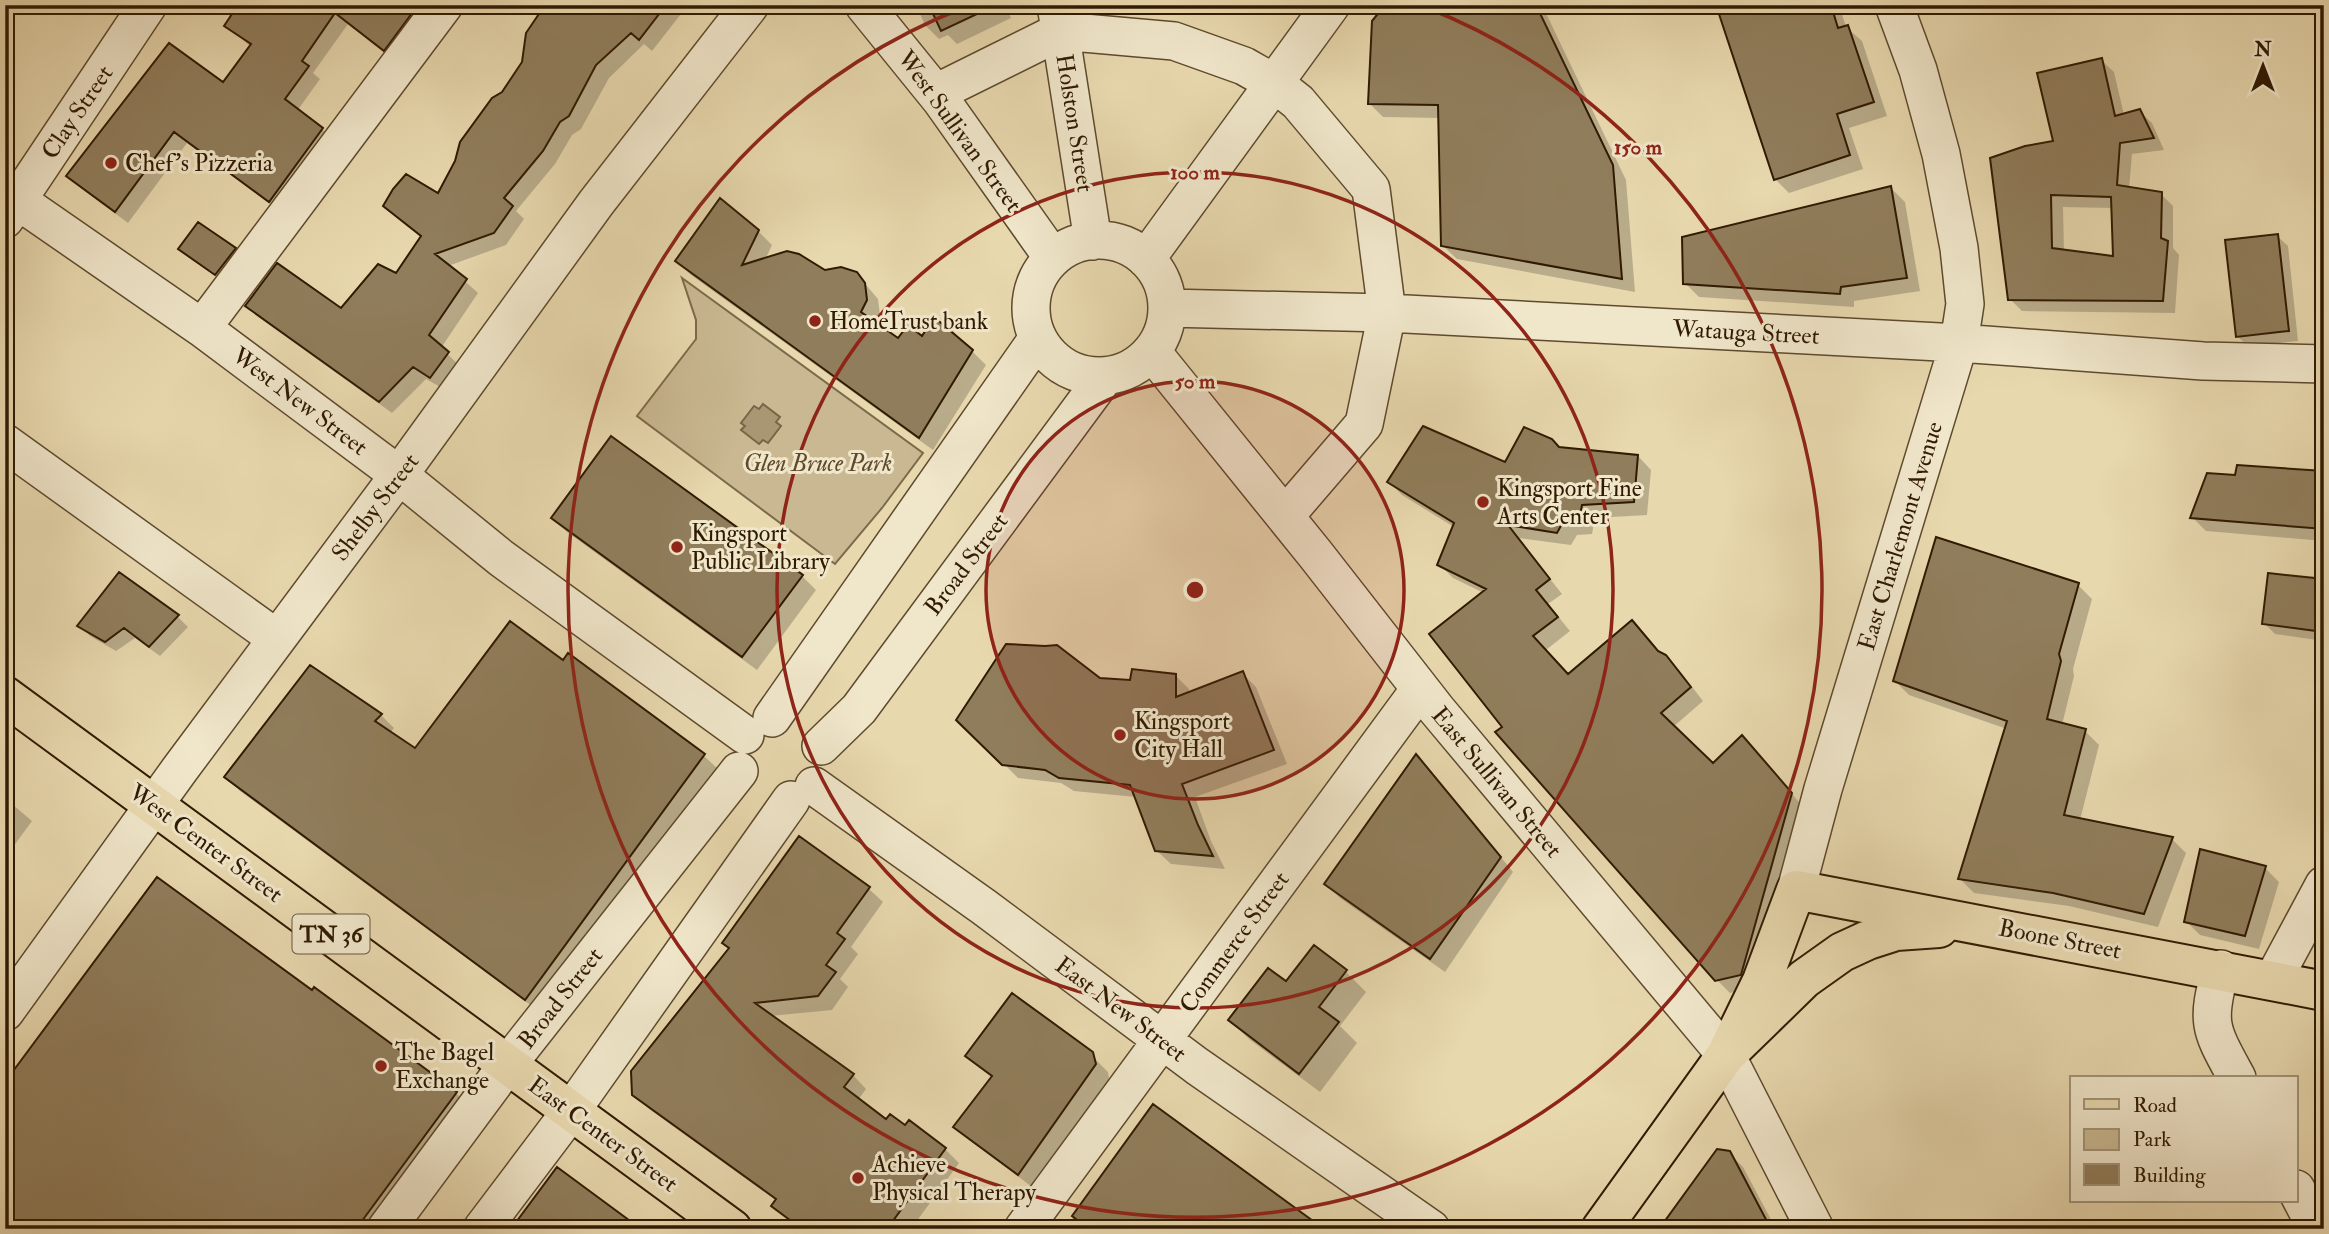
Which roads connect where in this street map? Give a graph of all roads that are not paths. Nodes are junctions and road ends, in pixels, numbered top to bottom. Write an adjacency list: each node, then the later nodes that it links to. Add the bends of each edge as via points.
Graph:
1 (148, 5): 10 (street, Clay Street)
2 (444, 5): 16 (street)
3 (750, 5): 23 (street, Shelby Street, via 596,204)
4 (864, 5): 9 (street, West Sullivan Street)
5 (1331, 5): 8 (street)
6 (1894, 5): 18 (street, East Charlemont Avenue, via 1918,70 1959,248 1965,304)
7 (1058, 18): 8 (street, via 1174,41 1244,66); 9 (street); 11 (street, Holston Street)
8 (1274, 83): 13 (street); 15 (street, via 1298,102 1371,189)
9 (936, 93): 12 (street, West Sullivan Street)
10 (11, 209): 16 (street, West New Street)
11 (1093, 241): 12 (street, via 1072,246); 13 (street, via 1130,248)
12 (1053, 258): 17 (street, via 1032,296 1031,317)
13 (1146, 259): 14 (street, via 1165,290)
14 (1167, 308): 15 (street, Watauga Street); 19 (street)
15 (1387, 313): 18 (street, Watauga Street); 24 (street, via 1364,424)
16 (202, 328): 23 (street, West New Street)
17 (1038, 338): 21 (street, via 1065,368); 28 (street)
18 (1959, 343): 20 (street, Watauga Street, via 2203,361); 34 (street, East Charlemont Avenue)
19 (1152, 352): 21 (street, via 1139,364); 24 (street, East Sullivan Street)
20 (2324, 364)
21 (1105, 376): 29 (street, Broad Street, via 859,709)
22 (5, 443): 25 (street)
23 (399, 475): 25 (street, Shelby Street); 28 (street, West New Street, via 501,558)
24 (1285, 516): 26 (street, East Sullivan Street)
25 (276, 638): 32 (street, Shelby Street)
26 (1420, 690): 40 (street, Commerce Street); 41 (street, East Sullivan Street)
27 (5, 696): 32 (main road, West Center Street / TN 36)
28 (758, 727): 29 (street, via 793,718 815,734); 30 (street, via 740,747)
29 (821, 746): 31 (street, via 820,774)
30 (739, 771): 31 (street, via 744,782 764,798 777,801); 42 (street, Broad Street)
31 (802, 793): 40 (street, East New Street, via 984,907); 44 (street)
32 (155, 805): 39 (street, Shelby Street); 42 (main road, West Center Street / TN 36)
33 (2324, 885): 37 (street)
34 (1796, 890): 35 (main road, Boone Street); 41 (main road, East Charlemont Avenue, via 1762,981)
35 (2007, 929): 36 (main road, Boone Street); 41 (main road, via 1930,928 1896,931 1868,940 1804,979)
36 (2221, 969): 37 (main road, Boone Street); 43 (street, via 2211,1009 2212,1027)
37 (2273, 980): 38 (main road, Boone Street)
38 (2324, 991)
39 (5, 1012)
40 (1162, 1040): 49 (street, Commerce Street); 50 (street, East New Street)
41 (1726, 1055): 51 (main road); 52 (street, East Sullivan Street)
42 (508, 1064): 44 (main road, East Center Street / TN 36); 46 (street, Broad Street)
43 (2236, 1076)
44 (571, 1111): 47 (street); 48 (main road, East Center Street / TN 36)
45 (2298, 1193): 53 (street)
46 (386, 1229)
47 (482, 1229)
48 (732, 1229)
49 (1023, 1229)
50 (1431, 1229)
51 (1601, 1229)
52 (1815, 1229)
53 (2317, 1229)

